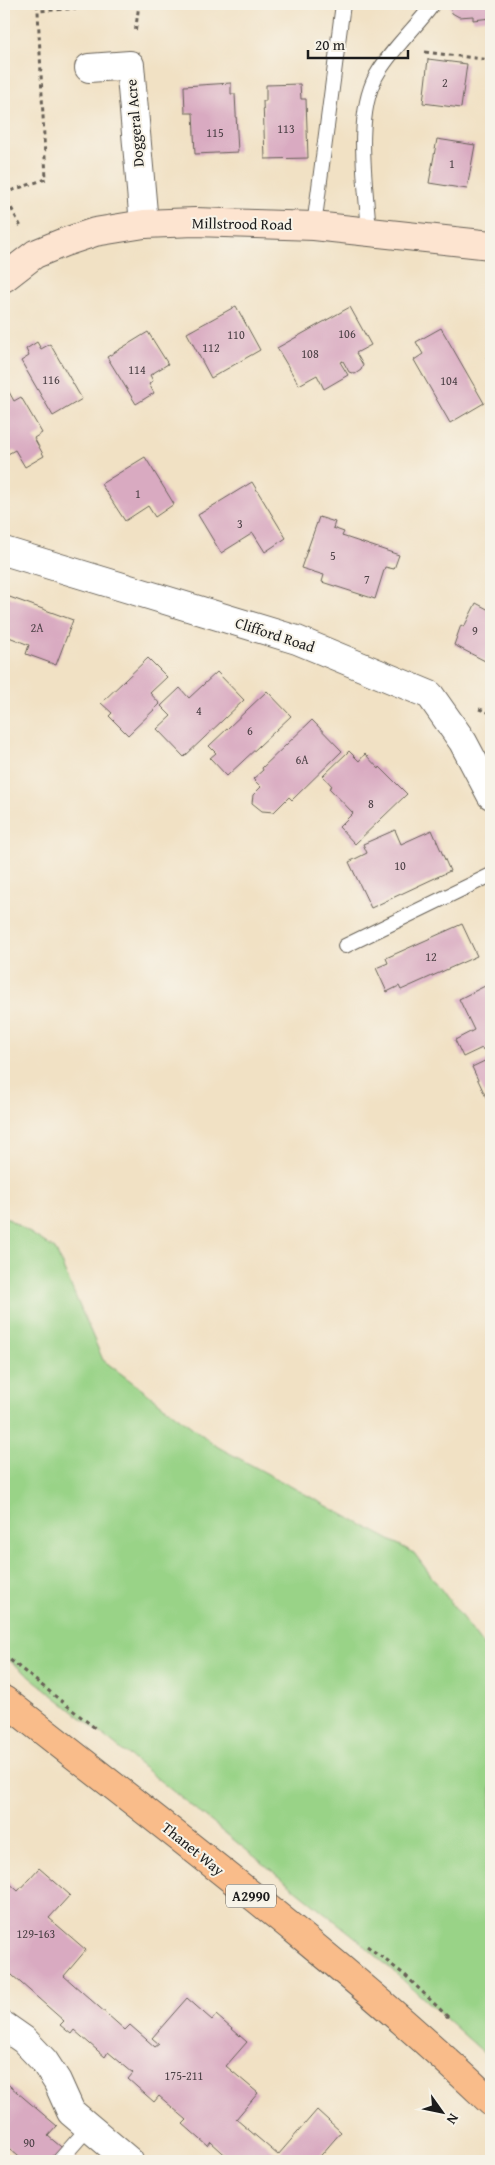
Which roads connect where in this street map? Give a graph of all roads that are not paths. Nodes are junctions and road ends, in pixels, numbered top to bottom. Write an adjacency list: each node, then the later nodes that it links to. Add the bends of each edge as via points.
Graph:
1 (343, 4): 5 (lane)
2 (433, 4): 6 (lane, via 396,48 376,77 368,96 363,123)
3 (89, 68): 4 (street, Doggeral Acre, via 130,65)
4 (144, 224): 5 (street, Millstrood Road, via 195,222); 8 (street, Millstrood Road, via 95,232 62,243 35,254)
5 (314, 226): 6 (street, Millstrood Road)
6 (369, 232): 7 (street, Millstrood Road)
7 (491, 245)
8 (4, 278)
9 (4, 550): 10 (street, Clifford Road, via 296,640 430,695 463,742)
10 (491, 795)
11 (491, 875): 12 (lane)
12 (345, 946)
13 (4, 1700): 15 (main road, Thanet Way / A2990, via 329,1959 427,2040)
14 (4, 2026): 16 (street, via 36,2051 57,2081 71,2112)
15 (491, 2102)
16 (89, 2127): 17 (lane); 18 (street)
17 (59, 2161)
18 (129, 2161)

